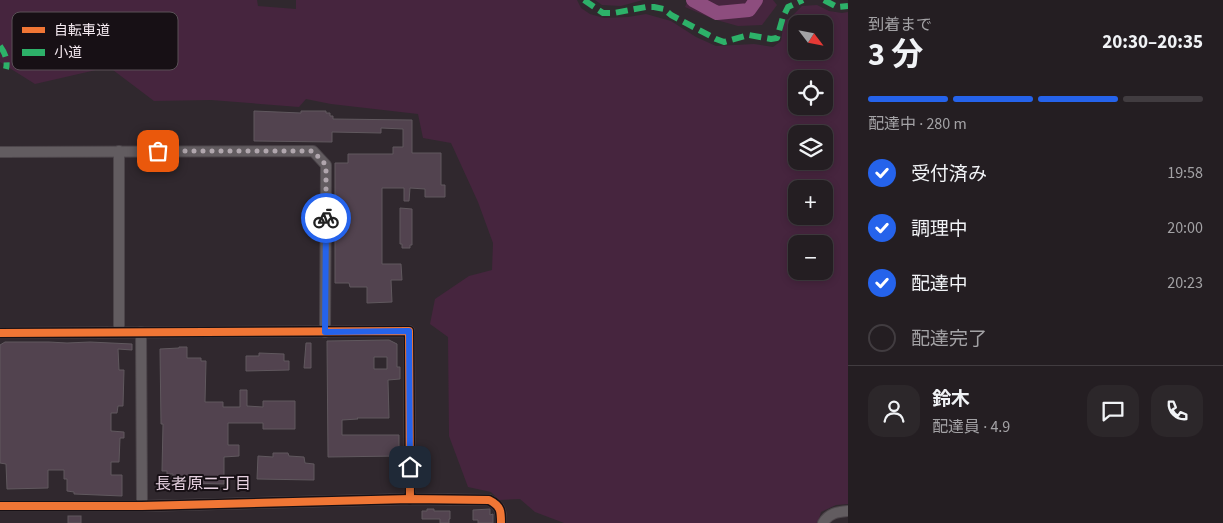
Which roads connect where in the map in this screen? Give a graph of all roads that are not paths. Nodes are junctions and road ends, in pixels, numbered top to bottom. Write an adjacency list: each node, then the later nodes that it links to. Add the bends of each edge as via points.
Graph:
1 (119, 151): 2 (street); 3 (street); 5 (street, via 313,151 326,165)
2 (0, 152)
3 (118, 332): 4 (street); 6 (street)
4 (141, 332): 5 (street); 9 (street)
5 (325, 332): 7 (street, via 409,331)
6 (0, 333)
7 (410, 499): 9 (street); 11 (street, via 489,500 496,503 501,511)
8 (0, 506): 9 (street)
9 (142, 506)
10 (848, 512): 12 (street, via 837,512)
11 (501, 523)
12 (824, 523)

